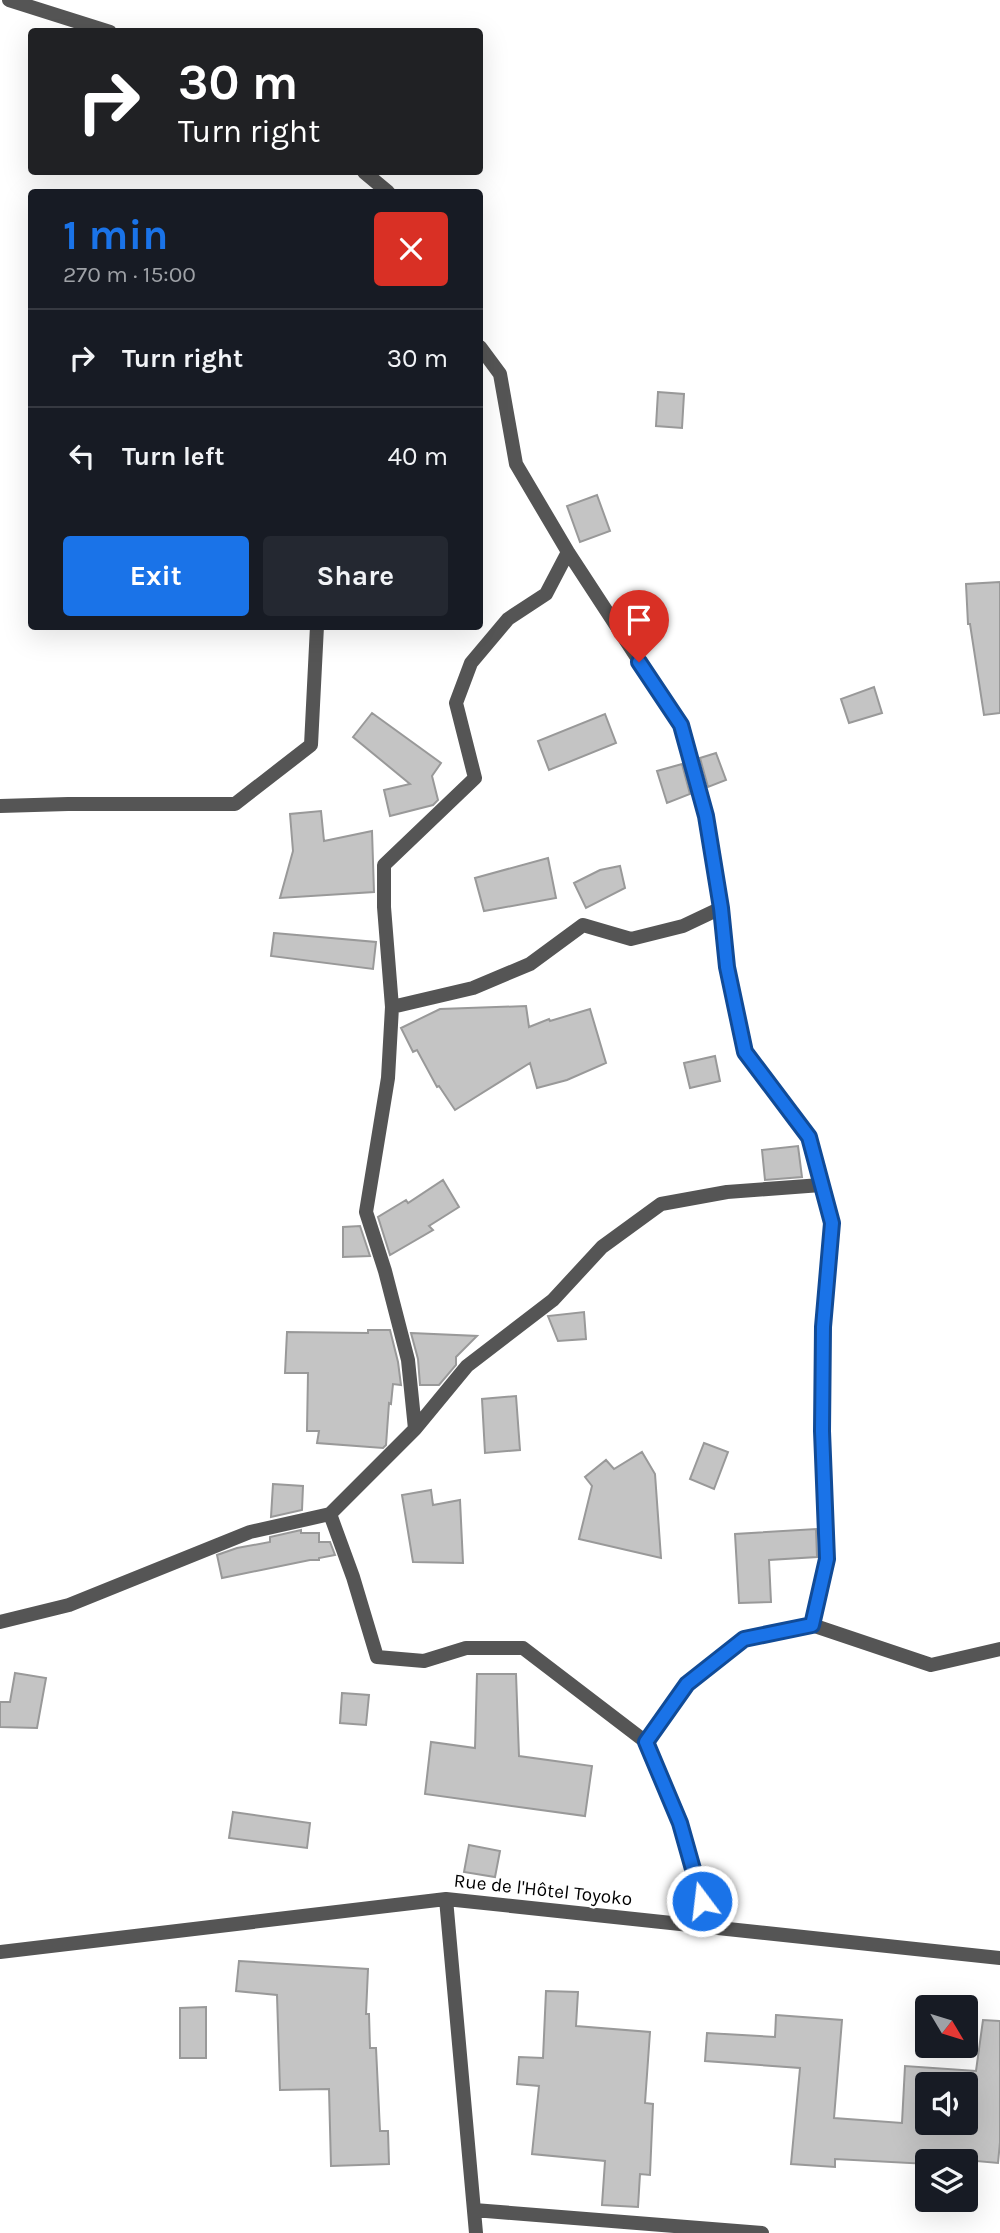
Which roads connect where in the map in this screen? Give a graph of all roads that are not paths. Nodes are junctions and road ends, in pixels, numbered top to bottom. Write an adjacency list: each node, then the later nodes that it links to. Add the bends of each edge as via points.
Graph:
1 (9, 0): 2 (street)
2 (97, 28)
3 (368, 175): 4 (street)
4 (384, 189)
5 (483, 351): 6 (street, via 500,374 516,464)
6 (568, 552): 9 (street, via 681,725 706,816); 10 (street, via 546,594 508,619 471,663 456,703 475,778 384,864)
7 (317, 630): 8 (street, via 311,745 235,804)
8 (0, 806)
9 (721, 908): 10 (street, via 683,926 631,939 583,925 530,964 496,979); 11 (street, via 727,967 745,1052 809,1137)
10 (392, 1007): 12 (street, via 388,1078 366,1212 408,1360)
11 (821, 1185): 12 (street, via 727,1192 661,1204 602,1247 553,1300 467,1366); 15 (street, via 832,1223 823,1327 827,1559)
12 (415, 1429): 13 (street)
13 (330, 1514): 14 (street, via 250,1532 69,1605); 17 (street, via 377,1657 424,1661 466,1648 523,1648)
14 (0, 1622)
15 (812, 1625): 16 (street, via 930,1665); 17 (street, via 744,1639 687,1684)
16 (1000, 1650)
17 (646, 1742): 19 (street, via 680,1823)
18 (446, 1899): 19 (street, Rue de l'Hôtel Toyoko); 20 (street, Rue de l'Hôtel Toyoko); 22 (street)
19 (709, 1927): 21 (street, Rue de l'Hôtel Toyoko)
20 (0, 1952)
21 (1000, 1958)
22 (474, 2210): 23 (street); 24 (street)
23 (476, 2233)
24 (762, 2233)

